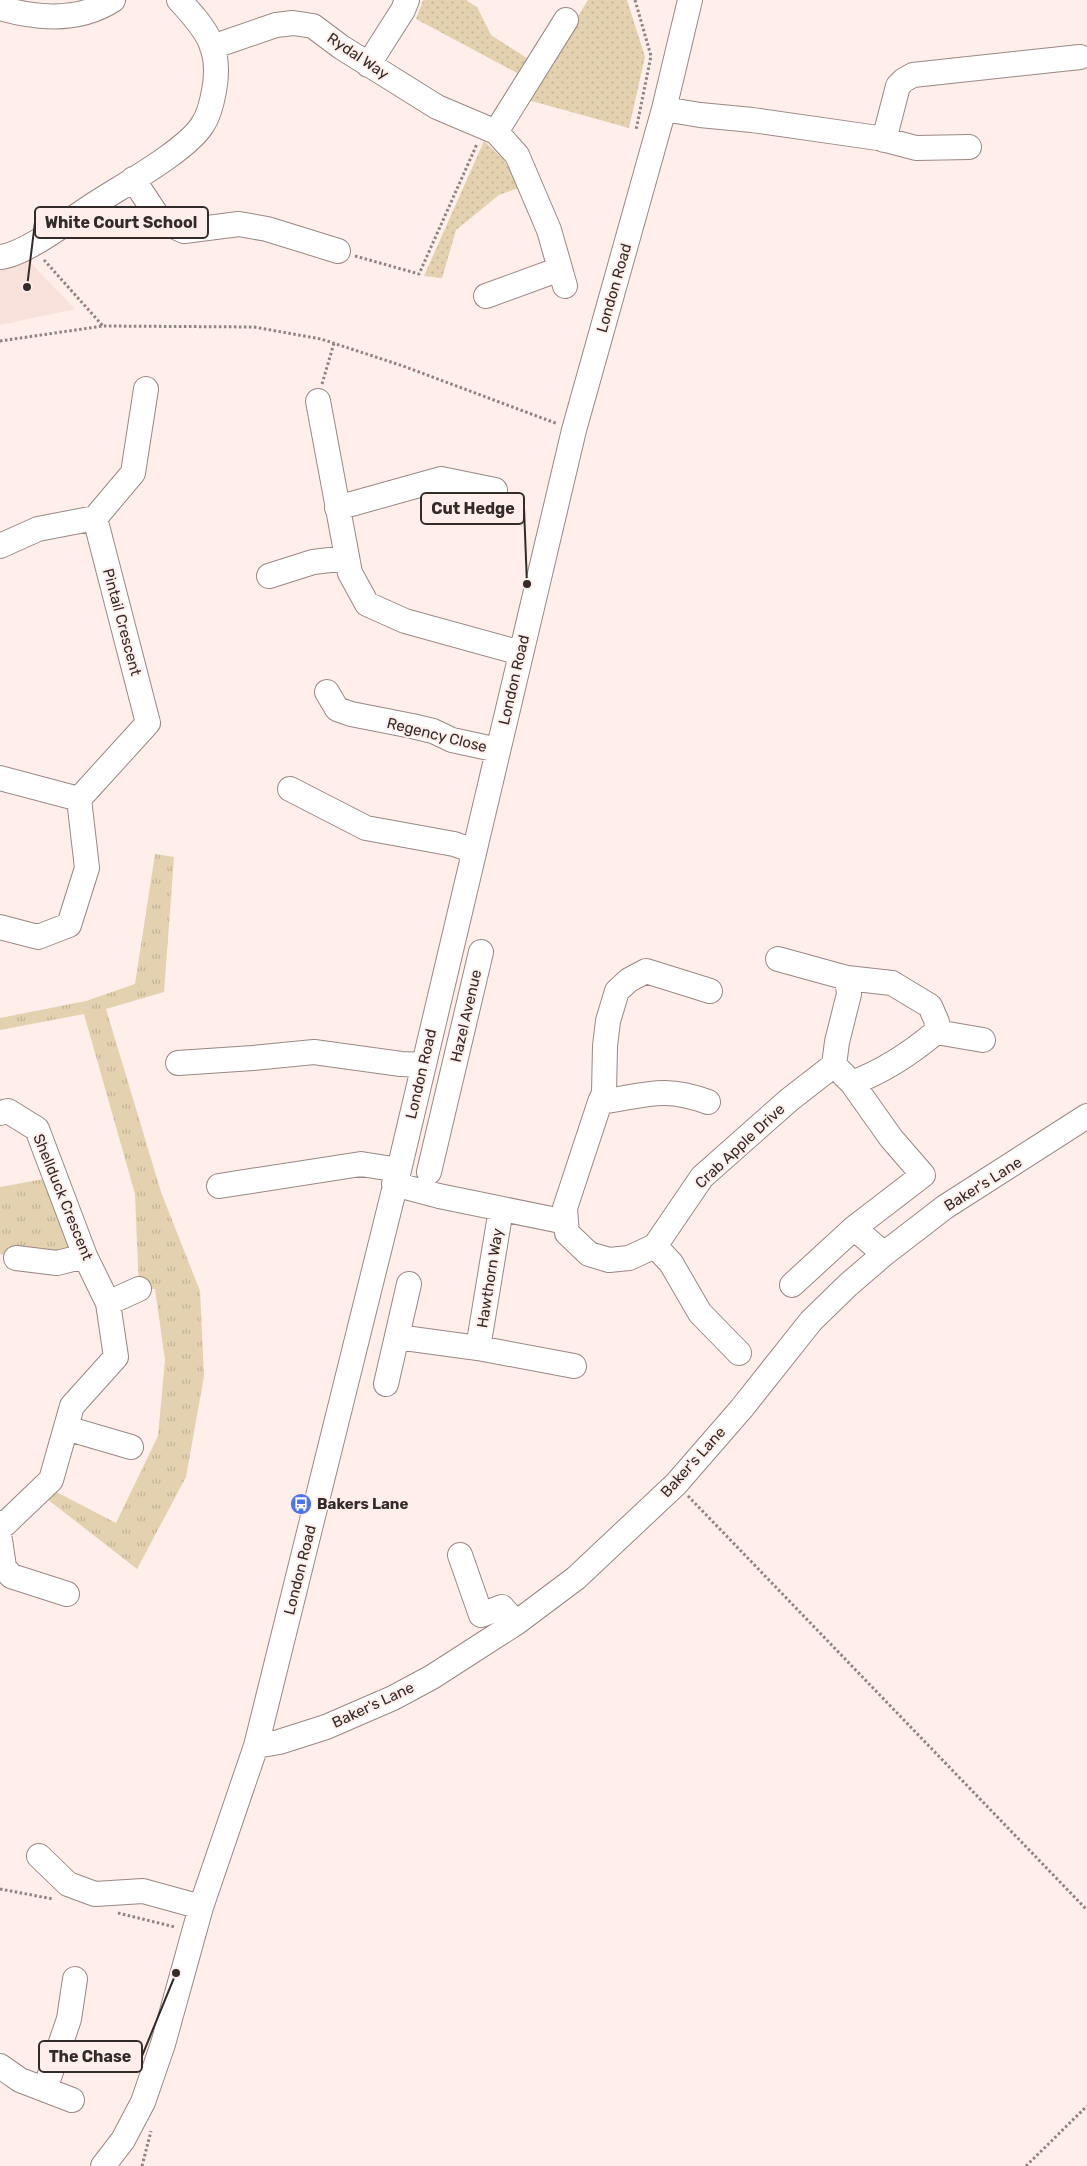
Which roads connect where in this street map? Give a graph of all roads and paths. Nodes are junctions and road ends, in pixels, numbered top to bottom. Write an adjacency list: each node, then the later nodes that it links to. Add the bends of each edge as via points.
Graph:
1 (113, 0): 5 (street, via 80,14 51,17 24,15)
2 (179, 0): 7 (street, via 203,27)
3 (407, 0): 9 (street)
4 (690, 0): 10 (street, London Road)
5 (0, 8)
6 (566, 20): 11 (street, via 543,58)
7 (212, 47): 9 (street, Rydal Way, via 276,26 300,24 313,26); 14 (street, via 218,72 203,124 186,143)
8 (1080, 57): 12 (street, via 913,75 898,86)
9 (368, 65): 11 (street, Rydal Way, via 437,108)
10 (664, 109): 12 (street); 24 (street, London Road)
11 (490, 130): 16 (path, via 419,274); 18 (street, Rydal Way, via 517,155 549,230 562,278)
12 (884, 140): 13 (street, via 916,148)
13 (969, 147)
14 (133, 179): 15 (street); 16 (street, via 160,220 184,231 239,224)
15 (30, 245): 17 (street); 19 (path)
16 (338, 251)
17 (0, 256)
18 (486, 296)
19 (104, 326): 20 (path); 21 (path, via 254,327)
20 (0, 341)
21 (334, 344): 23 (path); 24 (path, via 403,366)
22 (146, 389): 27 (street, via 133,473)
23 (318, 401): 26 (street)
24 (574, 430): 31 (street, London Road)
25 (495, 490): 26 (street, via 441,479)
26 (337, 508): 29 (street)
27 (96, 518): 28 (street, via 38,529); 36 (street, Pintail Crescent, via 148,723)
28 (0, 546)
29 (347, 558): 30 (street, via 313,562); 31 (street, via 350,573 367,604 405,621)
30 (269, 576)
31 (521, 653): 33 (street, London Road)
32 (327, 692): 33 (street, Regency Close, via 337,709 351,714 433,731 452,740)
33 (498, 750): 37 (street, London Road)
34 (0, 778): 36 (street)
35 (290, 789): 37 (street, via 366,828 454,844)
36 (79, 799): 38 (street, via 87,868 69,925 38,937)
37 (474, 851): 47 (street, London Road)
38 (0, 928)
39 (481, 952): 48 (street, Hazel Avenue)
40 (778, 959): 41 (street)
41 (847, 978): 43 (street, via 892,983 930,1006 937,1022); 46 (street, via 848,994)
42 (710, 991): 50 (street, via 646,971 617,991 604,1046 604,1092)
43 (936, 1032): 44 (street); 49 (street, via 869,1077)
44 (983, 1040)
45 (178, 1063): 47 (street, Hazel Avenue, via 314,1052)
46 (834, 1065): 49 (street); 60 (street, Crab Apple Drive, via 702,1177)
47 (422, 1069): 48 (street, Hazel Avenue); 55 (street, London Road)
48 (451, 1080): 54 (street, Hazel Avenue)
49 (852, 1083): 59 (street, via 891,1138 923,1175)
50 (600, 1102): 51 (street, via 652,1092 673,1092); 58 (street, via 565,1208)
51 (708, 1102)
52 (0, 1114): 62 (street, Shellduck Crescent, via 8,1112 37,1129)
53 (1087, 1116): 61 (street, Baker's Lane, via 945,1207)
54 (429, 1172)
55 (396, 1177): 56 (street, via 368,1164); 57 (street, via 439,1196); 81 (street, London Road)
56 (219, 1186)
57 (501, 1209): 58 (street); 69 (street, Hawthorn Way)
58 (566, 1222): 60 (street, via 567,1233 589,1254 609,1260 629,1258)
59 (854, 1228): 61 (street); 65 (street)
60 (656, 1246): 70 (street, via 671,1263 700,1313)
61 (884, 1254): 75 (street, Baker's Lane, via 811,1321)
62 (85, 1256): 63 (street, via 57,1263); 67 (street, Shellduck Crescent)
63 (16, 1258)
64 (409, 1284): 68 (street)
65 (792, 1285)
66 (139, 1289): 67 (street)
67 (108, 1303): 73 (street, Shellduck Crescent, via 116,1357 72,1406)
68 (397, 1337): 69 (street, Hawthorn Way); 72 (street)
69 (478, 1348): 71 (street, Hawthorn Way)
70 (739, 1353)
71 (574, 1366)
72 (386, 1384)
73 (66, 1428): 74 (street); 76 (street, via 51,1480 5,1524)
74 (131, 1447)
75 (676, 1484): 80 (street, Baker's Lane, via 576,1578); 84 (path)
76 (0, 1522)
77 (0, 1540): 79 (street, via 4,1567 11,1576)
78 (460, 1555): 80 (street, via 481,1615 502,1607)
79 (67, 1594)
80 (516, 1623): 81 (street, Baker's Lane, via 432,1677 392,1698 326,1727)
81 (256, 1746): 83 (street, London Road)
82 (39, 1856): 83 (street, via 68,1884 94,1894 143,1891)
83 (201, 1907): 90 (street, London Road, via 163,2044 143,2102)
84 (1087, 1910)
85 (75, 1979): 87 (street, via 69,2019)
86 (0, 2066): 87 (street, via 20,2080)
87 (44, 2090): 88 (street)
88 (72, 2100)
89 (1087, 2106): 93 (path)
90 (123, 2140): 91 (street, London Road); 92 (street, London Road)
91 (103, 2166)
92 (121, 2166)
93 (1026, 2166)

